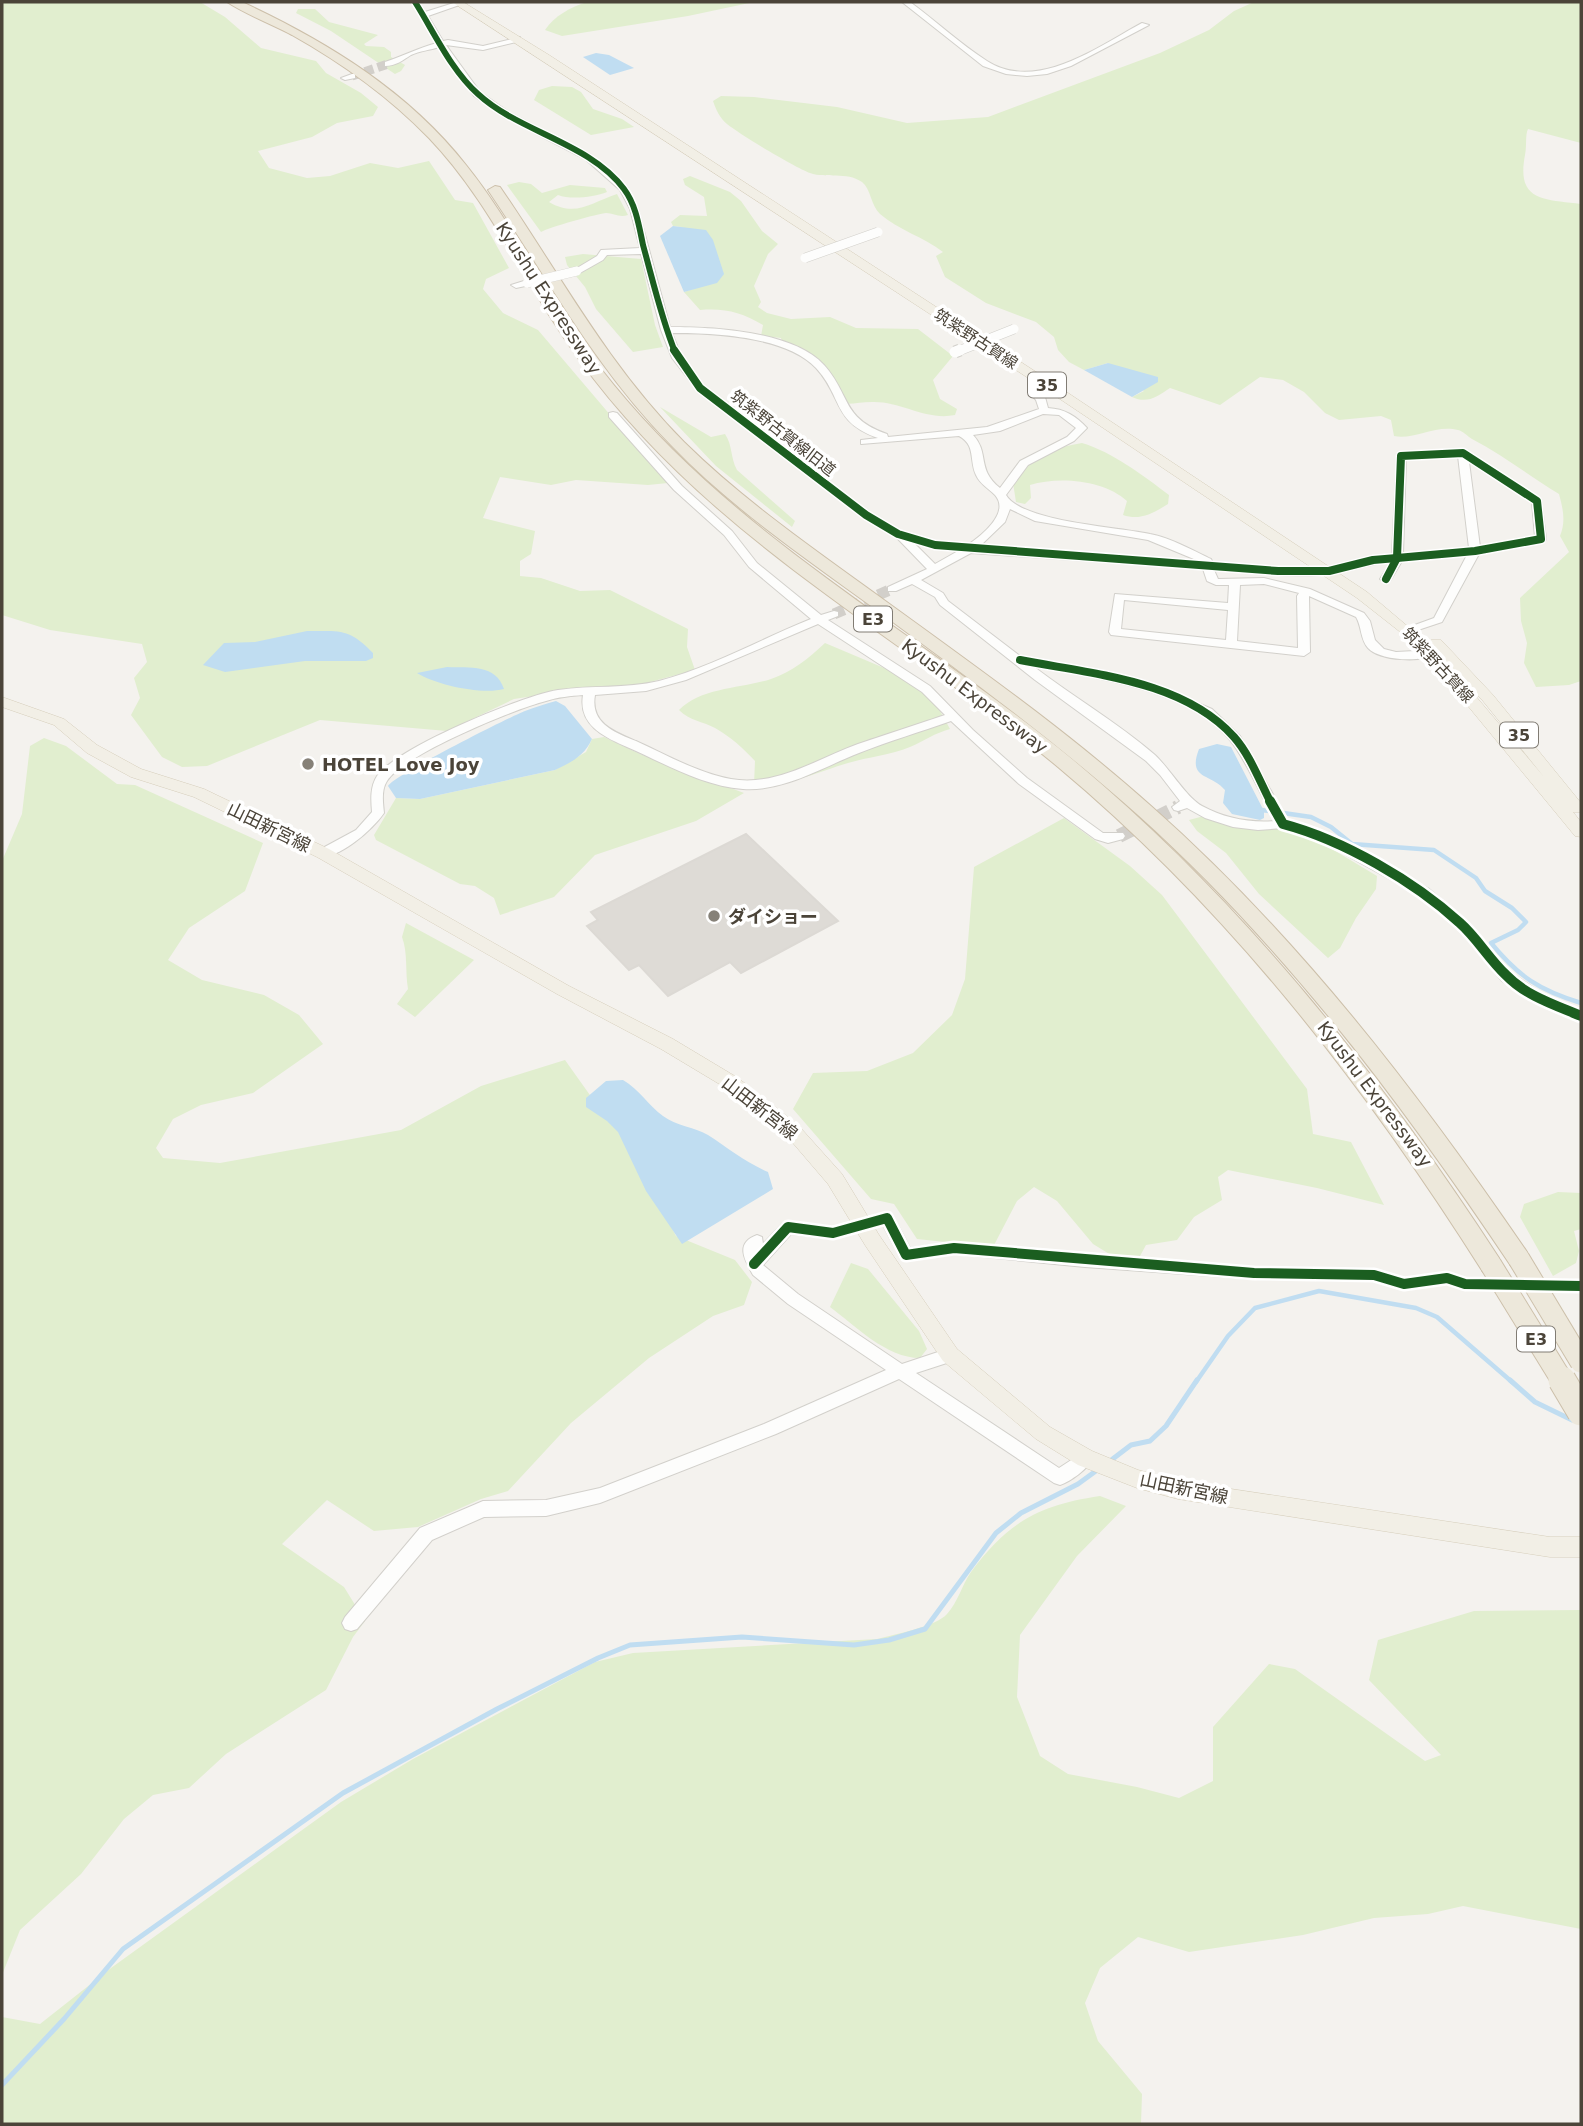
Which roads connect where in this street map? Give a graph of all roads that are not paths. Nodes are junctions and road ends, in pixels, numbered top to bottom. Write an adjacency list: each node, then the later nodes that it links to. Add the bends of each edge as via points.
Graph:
1 (233, 2): 62 (highway, Kyushu Expressway / E3, bridge, via 338,58 379,87 433,136 494,213 586,360 623,407 692,477 780,550 1065,763 1188,874 1308,1005 1377,1093 1435,1175)
2 (253, 2): 60 (highway, Kyushu Expressway / E3, bridge, via 368,66 456,142 513,215 606,362 680,446 832,571 1019,706 1142,808 1265,927 1339,1013 1464,1175)
3 (415, 2): 6 (street, 筑紫野古賀線旧道)
4 (463, 2): 6 (street); 8 (main road, 筑紫野古賀線 / 35); 32 (main road, 筑紫野古賀線 / 35, via 612,91)
5 (906, 2): 7 (street, via 986,64 1027,76 1060,68)
6 (423, 15): 9 (street, 筑紫野古賀線旧道)
7 (1145, 25)
8 (517, 39): 9 (street, via 483,48); 32 (main road, 筑紫野古賀線 / 35)
9 (442, 43): 10 (street); 12 (street, 筑紫野古賀線旧道, via 477,94 507,115 589,157 613,177 634,209)
10 (388, 64)
11 (878, 232): 13 (street, bridge)
12 (644, 251): 14 (street, bridge, via 604,252 577,271); 16 (street, 筑紫野古賀線旧道)
13 (805, 258)
14 (516, 285)
15 (1014, 329): 17 (street, bridge)
16 (666, 330): 22 (street, via 789,345 824,369 841,408 854,424 868,433); 26 (street, 筑紫野古賀線旧道, via 677,358 700,388 825,486)
17 (955, 352)
18 (1035, 393): 19 (street)
19 (1044, 410): 21 (street, via 999,428); 25 (street, via 1059,412 1082,428 1072,438 1025,461 1013,472)
20 (613, 415): 40 (street, via 678,488 728,533 753,565)
21 (961, 433): 22 (street); 25 (street, via 974,441 983,477)
22 (898, 439): 23 (street)
23 (865, 442)
24 (1463, 453): 28 (street); 28 (street, 筑紫野古賀線旧道, via 1536,501 1541,539); 29 (street, via 1401,456)
25 (1002, 498): 27 (street, via 1002,520); 30 (street, via 1035,517 1151,537)
26 (898, 534): 27 (street, 筑紫野古賀線旧道); 31 (street)
27 (965, 549): 30 (street, 筑紫野古賀線旧道); 31 (street)
28 (1475, 551): 29 (street, 筑紫野古賀線旧道); 41 (street, via 1438,620)
29 (1397, 560): 32 (street, 筑紫野古賀線旧道, via 1373,560); 33 (street)
30 (1209, 565): 32 (street, 筑紫野古賀線旧道); 35 (street, via 1211,579)
31 (934, 570): 34 (street)
32 (1334, 570): 41 (main road, 筑紫野古賀線 / 35); 43 (main road, 筑紫野古賀線 / 35)
33 (1386, 579)
34 (913, 580): 36 (street); 44 (street, via 939,595)
35 (1235, 582): 37 (street, via 1264,581); 38 (street)
36 (892, 589)
37 (1306, 591): 42 (street, via 1304,652); 43 (street, via 1360,615 1367,622 1369,640 1386,653)
38 (1234, 607): 42 (street); 42 (street, via 1119,596 1115,632)
39 (834, 614): 40 (street)
40 (821, 619): 45 (street, via 693,674 658,684); 47 (street, via 926,689)
41 (1419, 626): 48 (main road, 筑紫野古賀線 / 35, via 1488,698)
42 (1231, 645)
43 (1430, 653): 50 (main road, 筑紫野古賀線 / 35)
44 (1020, 660): 49 (street, via 1136,745 1181,790 1183,805 1234,823); 49 (street, via 1141,684 1208,712 1236,739)
45 (590, 691): 47 (street, via 588,713 606,734 730,783 761,785 797,775 850,751); 52 (street, via 514,708 408,756 380,780 378,813 360,833)
46 (2, 702): 52 (main road, 山田新宮線, via 59,722 92,749 136,773 199,793)
47 (954, 716): 51 (street, via 1023,781 1099,836)
48 (1581, 814)
49 (1283, 824): 53 (street, via 1316,833 1424,892 1464,925 1507,976 1536,997)
50 (1581, 832)
51 (1119, 835)
52 (323, 853): 59 (main road, 山田新宮線, via 667,1044 732,1083 792,1130 835,1179)
53 (1581, 1016)
54 (880, 1219): 58 (street, via 887,1218 906,1255 954,1248 1254,1273 1374,1275 1404,1283 1447,1278 1465,1284)
55 (846, 1230): 57 (street, via 834,1233 788,1227)
56 (757, 1241): 57 (street, via 750,1247)
57 (754, 1264): 61 (street, via 793,1299)
58 (1581, 1286)
59 (950, 1354): 61 (street); 63 (main road, 山田新宮線, via 1043,1433)
60 (1581, 1362)
61 (901, 1371): 63 (street, via 1060,1478); 65 (street, via 770,1429 600,1495 546,1508 483,1509 426,1534)
62 (1581, 1412)
63 (1085, 1458): 64 (main road, 山田新宮線, via 1178,1490 1550,1547)
64 (1581, 1547)
65 (351, 1623)

